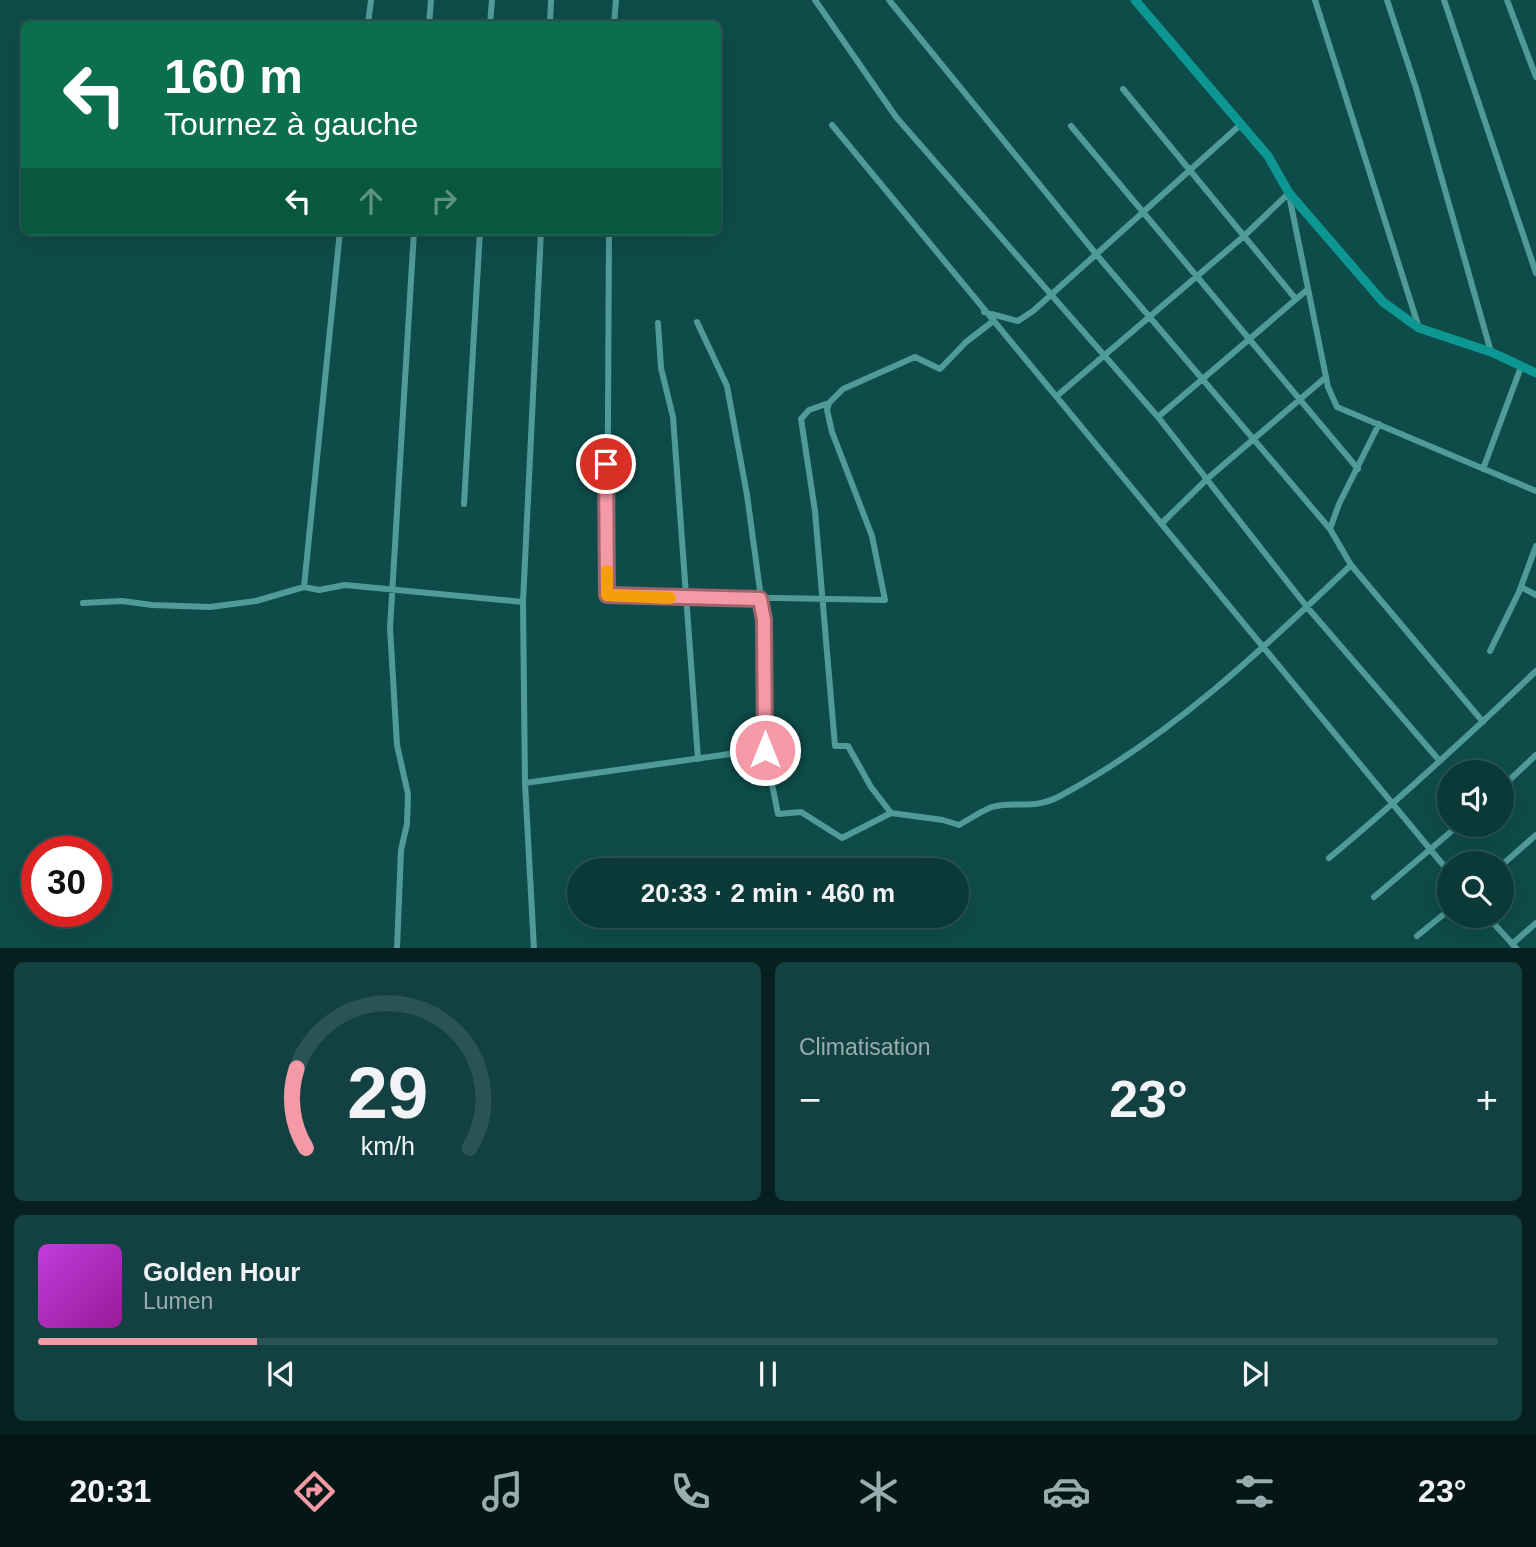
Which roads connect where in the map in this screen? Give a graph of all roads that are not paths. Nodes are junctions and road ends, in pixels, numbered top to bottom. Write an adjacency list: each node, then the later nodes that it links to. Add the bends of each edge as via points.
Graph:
1 (371, 0): 13 (street)
2 (431, 0): 14 (street)
3 (492, 0): 15 (street)
4 (551, 0): 16 (street)
5 (616, 0): 17 (street)
6 (815, 0): 36 (street, via 897,117)
7 (889, 0): 32 (street)
8 (1135, 0): 22 (highway)
9 (1315, 0): 43 (street)
10 (1387, 0): 45 (street)
11 (1444, 0): 33 (street)
12 (1507, 0): 18 (street)
13 (368, 21)
14 (429, 21)
15 (490, 21)
16 (550, 21)
17 (614, 21)
18 (1536, 77)
19 (1123, 89): 23 (street)
20 (832, 125): 38 (street)
21 (1071, 126): 25 (street)
22 (1239, 126): 23 (street); 24 (highway, via 1268,156)
23 (1189, 169): 25 (street); 31 (street)
24 (1289, 193): 31 (street); 35 (street); 43 (highway, via 1383,302)
25 (1145, 213): 32 (street); 34 (street)
26 (340, 235): 66 (street)
27 (414, 235): 68 (street)
28 (480, 235): 61 (street)
29 (541, 235): 73 (street)
30 (609, 235): 70 (street, via 607,595)
31 (1244, 236): 34 (street); 37 (street)
32 (1096, 254): 36 (street); 39 (street)
33 (1536, 274)
34 (1197, 277): 39 (street); 44 (street)
35 (1308, 289): 37 (street); 49 (street)
36 (1051, 293): 38 (street, via 1018,321); 46 (street)
37 (1295, 298): 44 (street)
38 (983, 312): 41 (street)
39 (1149, 316): 46 (street); 50 (street)
40 (697, 322): 71 (street, via 727,386)
41 (992, 322): 51 (street); 53 (street, via 940,369 915,357 843,388)
42 (658, 323): 70 (street, via 661,368 673,417)
43 (1419, 328): 45 (highway)
44 (1250, 339): 50 (street); 52 (street)
45 (1491, 352): 47 (highway)
46 (1102, 355): 51 (street); 54 (street)
47 (1521, 367): 48 (highway); 58 (street)
48 (1536, 373)
49 (1326, 377): 52 (street); 55 (street, via 1337,407)
50 (1203, 379): 54 (street); 56 (street)
51 (1058, 396): 62 (street)
52 (1300, 399): 56 (street); 57 (street)
53 (829, 403): 72 (street, via 809,410 801,419); 72 (street, via 832,432 872,536 885,600)
54 (1158, 417): 59 (street)
55 (1379, 424): 57 (street); 58 (street)
56 (1254, 441): 59 (street); 63 (street)
57 (1358, 469): 63 (street)
58 (1483, 469): 60 (street)
59 (1207, 479): 62 (street); 75 (street)
60 (1536, 491)
61 (464, 504)
62 (1162, 523): 76 (street)
63 (1330, 529): 65 (street)
64 (1536, 545): 67 (street)
65 (1352, 565): 75 (street); 79 (street)
66 (304, 587): 68 (street); 74 (street, via 256,601 210,607)
67 (1521, 587): 69 (street); 77 (street)
68 (394, 588): 73 (street); 100 (street, via 391,694 408,794)
69 (1536, 595)
70 (685, 598): 71 (street); 82 (street)
71 (760, 599): 72 (street); 80 (street)
72 (823, 600): 87 (street, via 835,746 848,746)
73 (523, 602): 85 (street)
74 (83, 603)
75 (1307, 607): 76 (street); 83 (street)
76 (1263, 647): 86 (street); 87 (street, via 1136,751 1055,798 1029,807 993,807 959,825)
77 (1490, 652)
78 (1536, 671): 79 (street)
79 (1483, 722): 83 (street)
80 (765, 750): 82 (street); 87 (street, via 778,814 801,813 842,838)
81 (1536, 755): 84 (street)
82 (698, 759): 85 (street)
83 (1438, 759): 86 (street)
84 (1514, 776)
85 (525, 783): 101 (street)
86 (1395, 803): 90 (street); 93 (street)
87 (891, 813)
88 (1536, 835): 91 (street)
89 (1446, 837): 90 (street)
90 (1432, 850): 92 (street); 94 (street)
91 (1514, 854)
92 (1437, 856)
93 (1329, 858)
94 (1374, 897)
95 (1437, 920): 98 (street)
96 (1536, 923): 99 (street)
97 (1498, 928): 99 (street)
98 (1417, 936)
99 (1514, 946)
100 (397, 948)
101 (534, 948)

